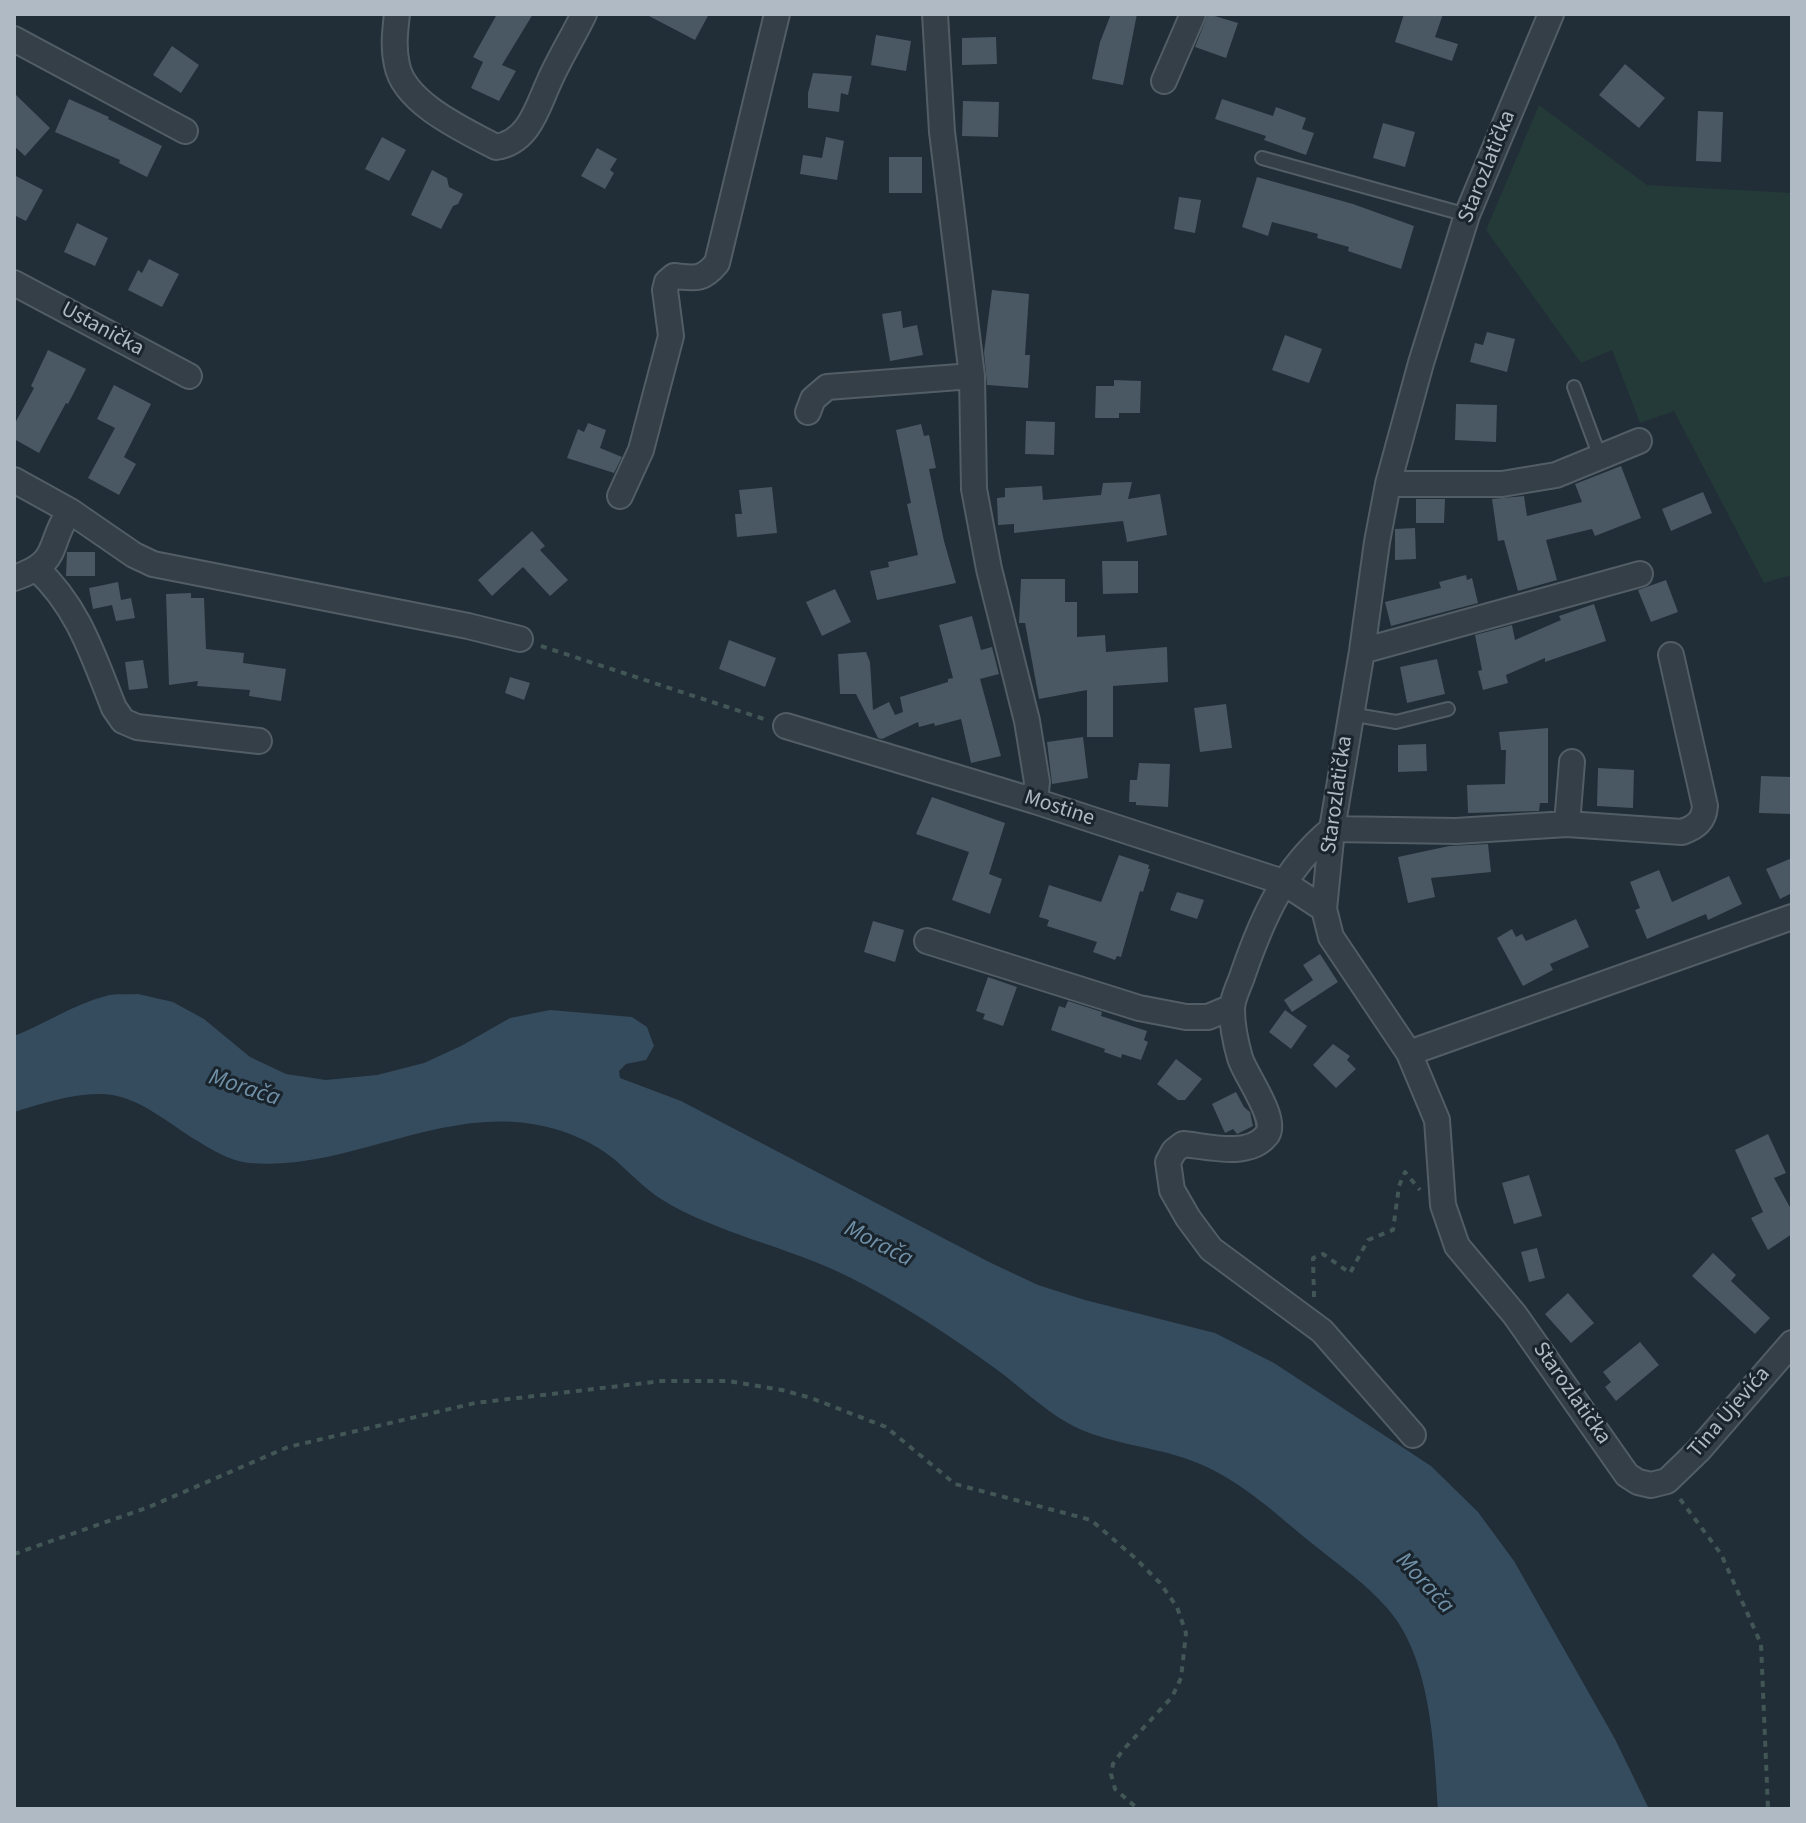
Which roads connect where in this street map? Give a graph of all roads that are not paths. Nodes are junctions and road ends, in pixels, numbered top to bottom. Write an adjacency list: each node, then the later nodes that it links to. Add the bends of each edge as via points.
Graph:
1 (397, 14): 2 (street, via 395,49 404,84 423,104 496,147 517,140 538,112)
2 (584, 14)
3 (777, 14): 21 (street, via 717,263 699,278 674,276 667,282 671,336 641,450)
4 (935, 14): 14 (street, via 942,132)
5 (1193, 14): 8 (street)
6 (1551, 14): 11 (street, Starozlatička)
7 (14, 39): 9 (street)
8 (1164, 81)
9 (185, 131)
10 (1262, 158): 11 (lane)
11 (1467, 215): 20 (street, Starozlatička)
12 (14, 283): 13 (street, Ustanička)
13 (189, 376)
14 (972, 376): 16 (street, via 827,387); 33 (street, via 974,489 1027,721)
15 (1574, 387): 18 (lane)
16 (808, 412)
17 (1639, 441): 18 (street)
18 (1600, 457): 20 (street, via 1556,475 1502,484)
19 (14, 480): 22 (street)
20 (1388, 484): 26 (street, Starozlatička)
21 (620, 496)
22 (70, 511): 23 (street, via 52,554); 25 (street, via 153,564)
23 (25, 573): 31 (street, via 56,587 77,617 123,721)
24 (1640, 574): 26 (street)
25 (520, 639)
26 (1362, 651): 29 (street, Starozlatička)
27 (1671, 655): 34 (street, via 1704,817 1682,832)
28 (1448, 709): 29 (lane, via 1396,722)
29 (1350, 714): 35 (street, Starozlatička)
30 (786, 726): 33 (street, Mostine)
31 (259, 741)
32 (1572, 762): 34 (street)
33 (1035, 801): 36 (street, Mostine)
34 (1567, 824): 35 (street, via 1456,831)
35 (1332, 829): 36 (street, via 1307,850); 37 (street, Starozlatička)
36 (1283, 882): 37 (street, Mostine); 40 (street, via 1257,934)
37 (1324, 909): 41 (street, Starozlatička, via 1331,937)
38 (1792, 917): 41 (street)
39 (927, 941): 40 (street, via 1139,1008 1208,1017)
40 (1232, 1007): 43 (street, via 1240,1059 1271,1127 1251,1146 1183,1144 1168,1162 1172,1190 1211,1249 1322,1331)
41 (1409, 1053): 44 (street, Starozlatička, via 1437,1120 1443,1205 1457,1246 1515,1315 1627,1475 1651,1485)
42 (1792, 1343): 44 (street, Tina Ujevića)
43 (1413, 1435)
44 (1667, 1481)

